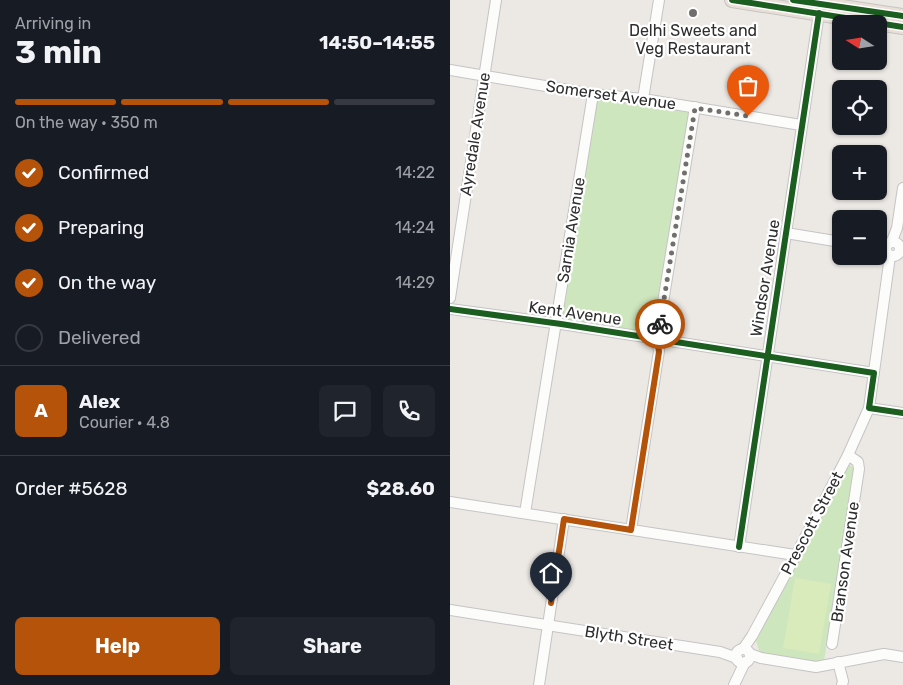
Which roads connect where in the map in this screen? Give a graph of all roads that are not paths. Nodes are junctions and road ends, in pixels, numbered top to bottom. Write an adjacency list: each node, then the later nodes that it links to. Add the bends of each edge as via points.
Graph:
1 (496, 0): 9 (street, Ayredale Avenue)
2 (659, 0): 11 (street)
3 (732, 0): 5 (highway)
4 (793, 0): 6 (highway)
5 (819, 13): 7 (highway); 13 (street, Windsor Avenue)
6 (903, 16)
7 (903, 27)
8 (450, 70): 9 (street, Somerset Avenue)
9 (485, 76): 10 (street, Somerset Avenue); 18 (street, Ayredale Avenue)
10 (593, 94): 11 (street, Somerset Avenue); 20 (street, Sarnia Avenue)
11 (643, 99): 12 (street, Somerset Avenue)
12 (695, 108): 13 (street, Somerset Avenue); 21 (street)
13 (801, 125): 15 (street, Windsor Avenue)
14 (903, 188): 17 (street)
15 (786, 234): 16 (street); 22 (street, Windsor Avenue)
16 (832, 241)
17 (892, 249): 23 (street)
18 (450, 298)
19 (450, 309): 20 (street, Kent Avenue)
20 (556, 323): 21 (street, Kent Avenue); 28 (street, Sarnia Avenue)
21 (657, 339): 22 (street, Kent Avenue); 30 (street, via 659,352)
22 (767, 357): 23 (street, Kent Avenue); 31 (street, Windsor Avenue)
23 (874, 373): 24 (street)
24 (869, 408): 25 (street); 26 (street, Prescott Street)
25 (903, 414)
26 (848, 454): 32 (street, Prescott Street); 35 (street, Branson Avenue, via 858,462 859,469)
27 (450, 502): 28 (street)
28 (525, 513): 29 (street)
29 (564, 519): 30 (street); 34 (street)
30 (631, 530): 31 (street)
31 (740, 547): 32 (street)
32 (795, 555): 36 (street, Prescott Street)
33 (450, 610): 34 (street, Blyth Street)
34 (548, 624): 36 (street, Blyth Street); 40 (street)
35 (832, 644)
36 (743, 655): 38 (street, Blyth Street, via 816,667); 39 (street, Prescott Street)
37 (903, 657): 38 (street, Blyth Street, via 884,654)
38 (838, 662): 41 (street)
39 (735, 680)
40 (539, 685)
41 (842, 685)

